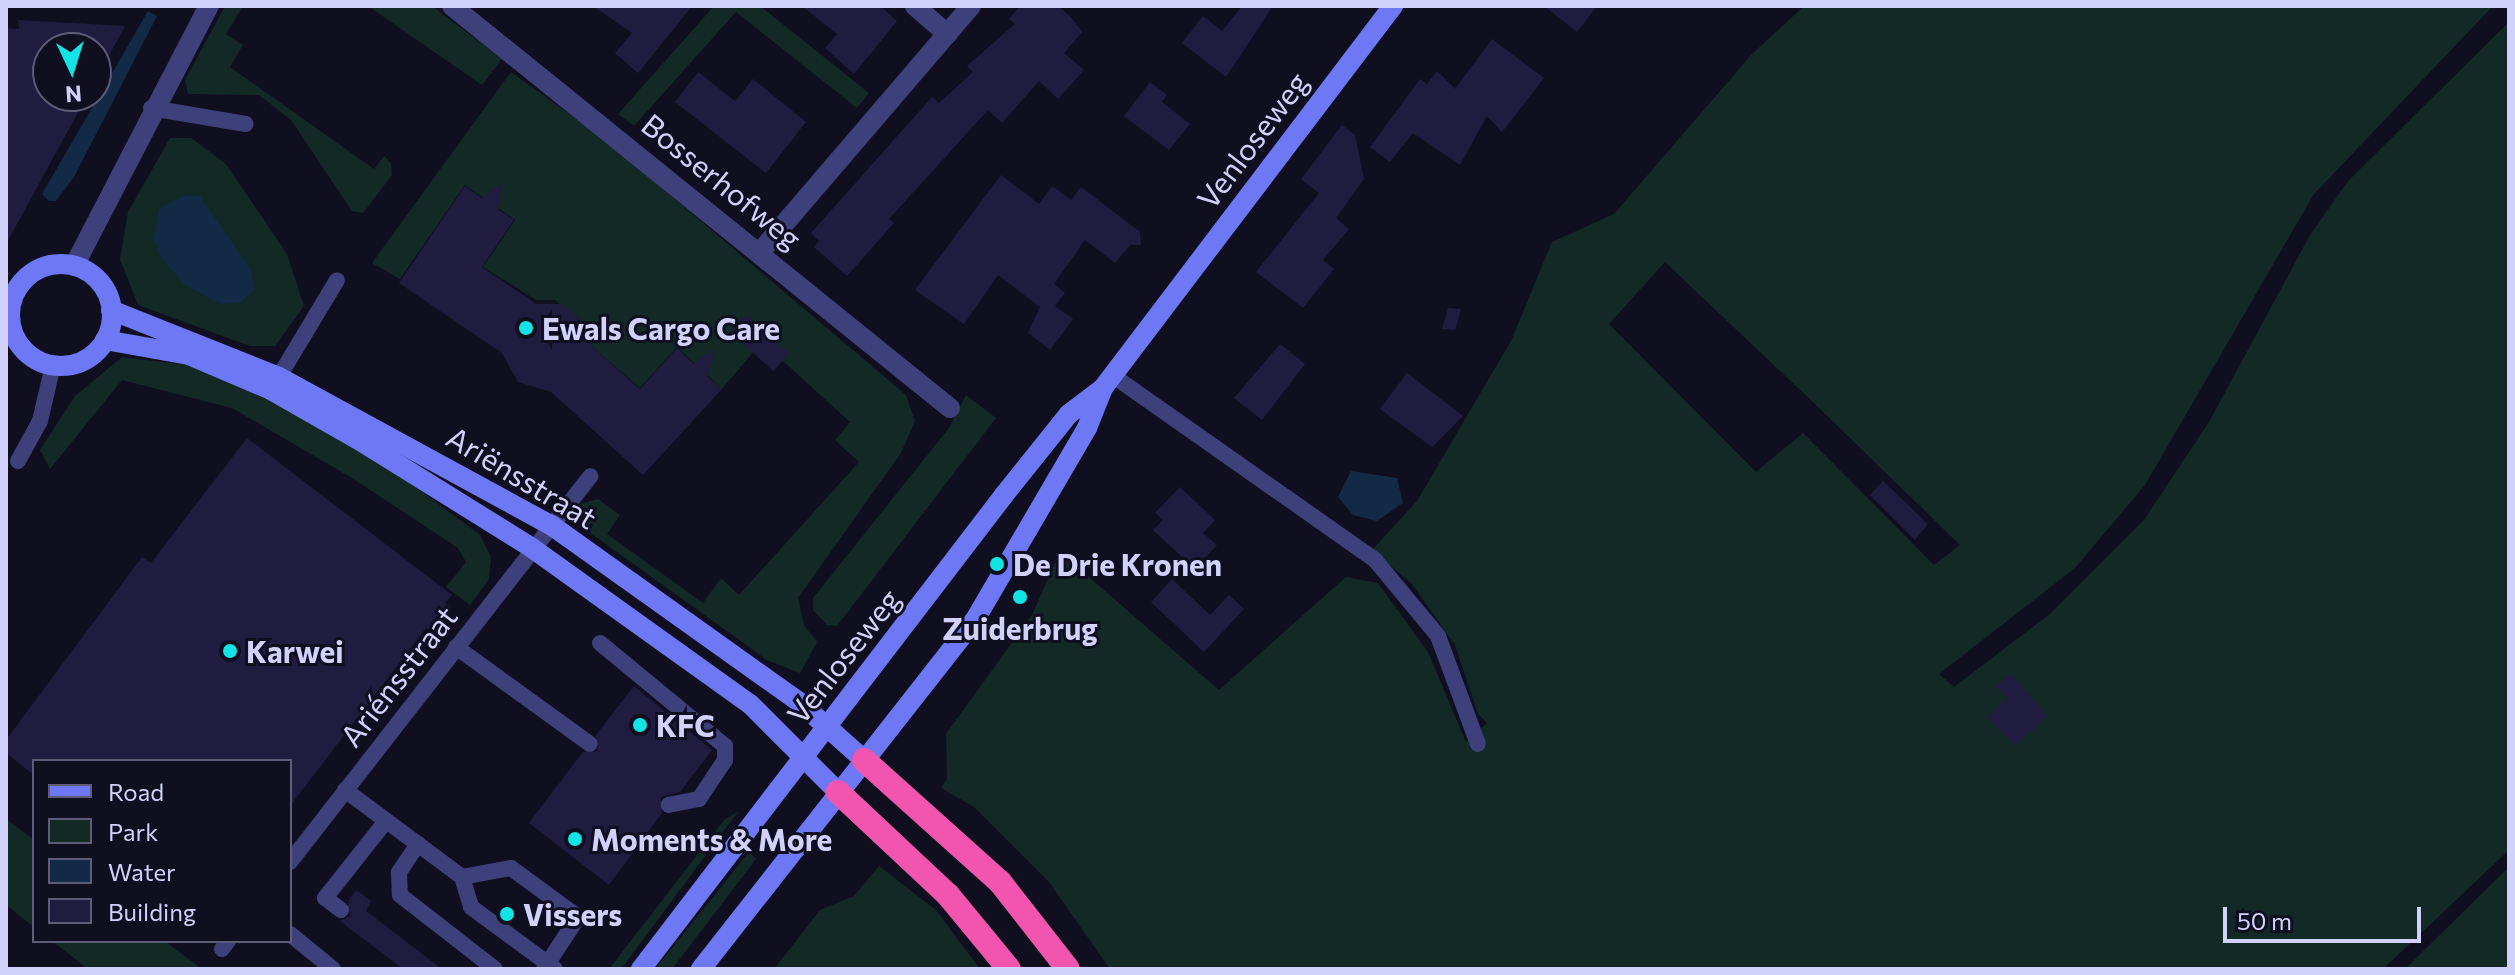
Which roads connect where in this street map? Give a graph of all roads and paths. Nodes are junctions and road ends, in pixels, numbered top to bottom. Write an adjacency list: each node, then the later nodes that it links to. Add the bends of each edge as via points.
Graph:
1 (452, 6): 9 (street, Bosserhofweg)
2 (915, 6): 6 (street)
3 (971, 6): 6 (street)
4 (1393, 6): 17 (main road, Venloseweg)
5 (205, 7): 7 (street)
6 (947, 34): 9 (street)
7 (151, 108): 8 (lane); 10 (street)
8 (246, 124)
9 (761, 251): 19 (street, Bosserhofweg)
10 (74, 266): 12 (main road, via 35,270); 13 (main road, via 100,282)
11 (337, 280): 18 (lane)
12 (11, 289): 14 (main road)
13 (111, 310): 15 (main road); 18 (main road, Ariënsstraat)
14 (8, 315): 16 (main road, via 27,353)
15 (105, 340): 16 (main road, via 83,360); 18 (main road, Ariënsstraat, via 189,355)
16 (53, 365): 20 (lane, via 40,421)
17 (1108, 381): 28 (main road, Venloseweg, via 1069,414); 30 (lane, via 1375,560 1438,636); 32 (main road, Venloseweg, via 1006,574)
18 (275, 384): 22 (main road, Ariënsstraat); 23 (main road, Ariënsstraat)
19 (950, 408)
20 (18, 461)
21 (591, 476): 22 (lane, Ariénsstraat)
22 (551, 525): 23 (lane, Ariénsstraat); 26 (main road, Ariënsstraat)
23 (532, 548): 25 (lane, Ariénsstraat); 27 (main road, Ariënsstraat)
24 (600, 643): 35 (lane, via 725,746 725,760 699,799)
25 (456, 647): 29 (lane); 33 (lane, Ariénsstraat)
26 (768, 680): 27 (lane); 28 (main road, Ariënsstraat)
27 (750, 704): 31 (main road, Ariënsstraat)
28 (826, 727): 31 (main road, Venloseweg); 32 (main road, Ariënsstraat)
29 (590, 744)
30 (1478, 744)
31 (805, 755): 34 (main road, Ariënsstraat); 45 (main road, Venloseweg)
32 (864, 760): 34 (main road, Venloseweg); 48 (highway, via 1000,882)
33 (345, 790): 36 (lane); 38 (lane, Ariénsstraat)
34 (838, 792): 46 (main road, Venloseweg); 47 (highway, via 948,895)
35 (669, 805)
36 (386, 821): 37 (lane); 40 (lane, via 325,898)
37 (418, 844): 39 (lane); 44 (lane, via 399,872 400,895)
38 (292, 859)
39 (462, 877): 42 (lane, via 471,907); 42 (lane, via 511,868 578,917)
40 (341, 910)
41 (292, 936): 43 (lane)
42 (548, 966)
43 (333, 969)
44 (495, 969)
45 (641, 969)
46 (701, 969)
47 (1009, 969)
48 (1068, 969)

